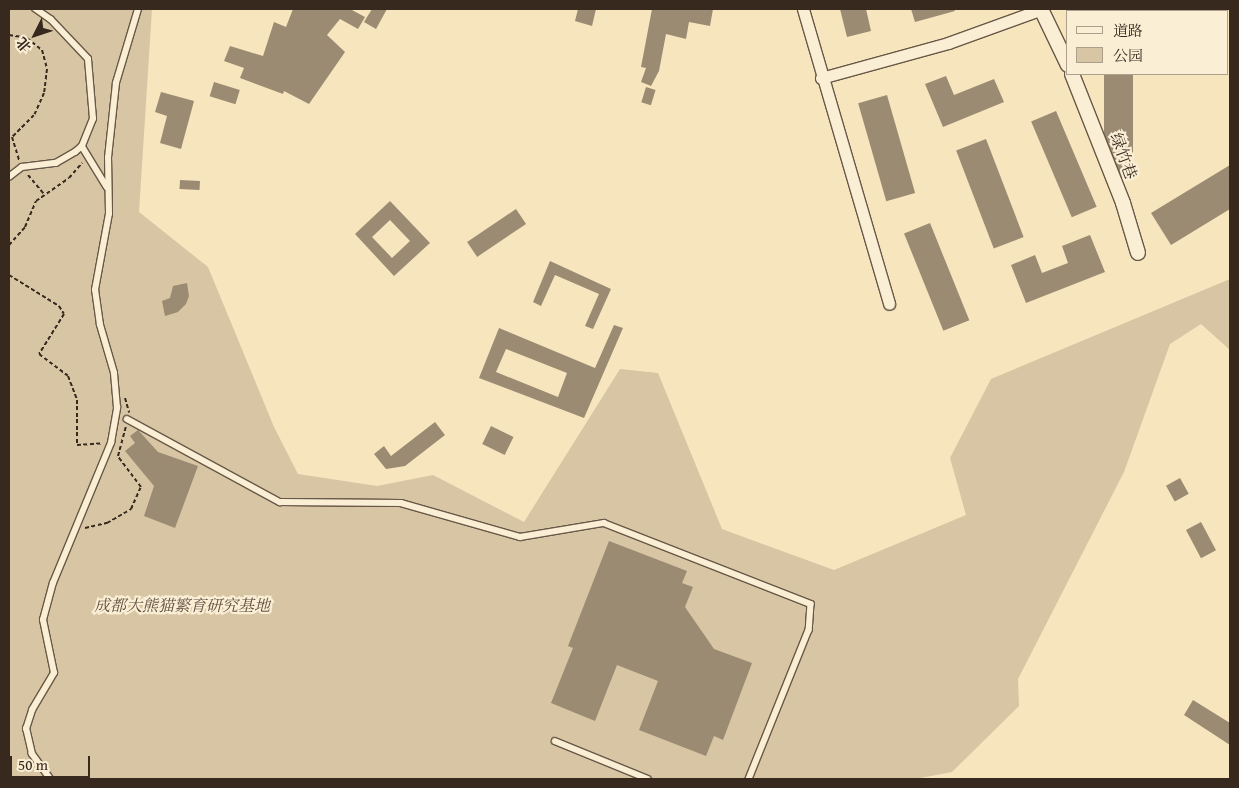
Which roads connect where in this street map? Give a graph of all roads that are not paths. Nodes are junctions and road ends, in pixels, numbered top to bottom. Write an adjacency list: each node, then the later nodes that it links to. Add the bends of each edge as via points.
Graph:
1 (35, 9): 8 (lane, via 51,20 88,59 93,119)
2 (138, 9): 10 (lane, via 116,83)
3 (803, 9): 7 (street)
4 (1041, 9): 5 (street); 7 (street, via 948,43)
5 (1066, 61)
6 (1072, 75): 11 (street, 绿竹巷, via 1123,203)
7 (821, 78): 12 (street)
8 (82, 146): 9 (lane, via 56,163 22,167); 10 (lane)
9 (9, 177)
10 (108, 188): 15 (lane, via 108,214 95,290 100,324 114,373 116,408 111,443 53,583 43,620 54,673 32,710 26,729 32,754)
11 (1138, 253)
12 (889, 304)
13 (128, 420): 17 (lane, via 280,502 401,503 520,537 604,524 811,604 809,630)
14 (555, 741): 16 (lane)
15 (50, 779)
16 (648, 779)
17 (749, 779)

